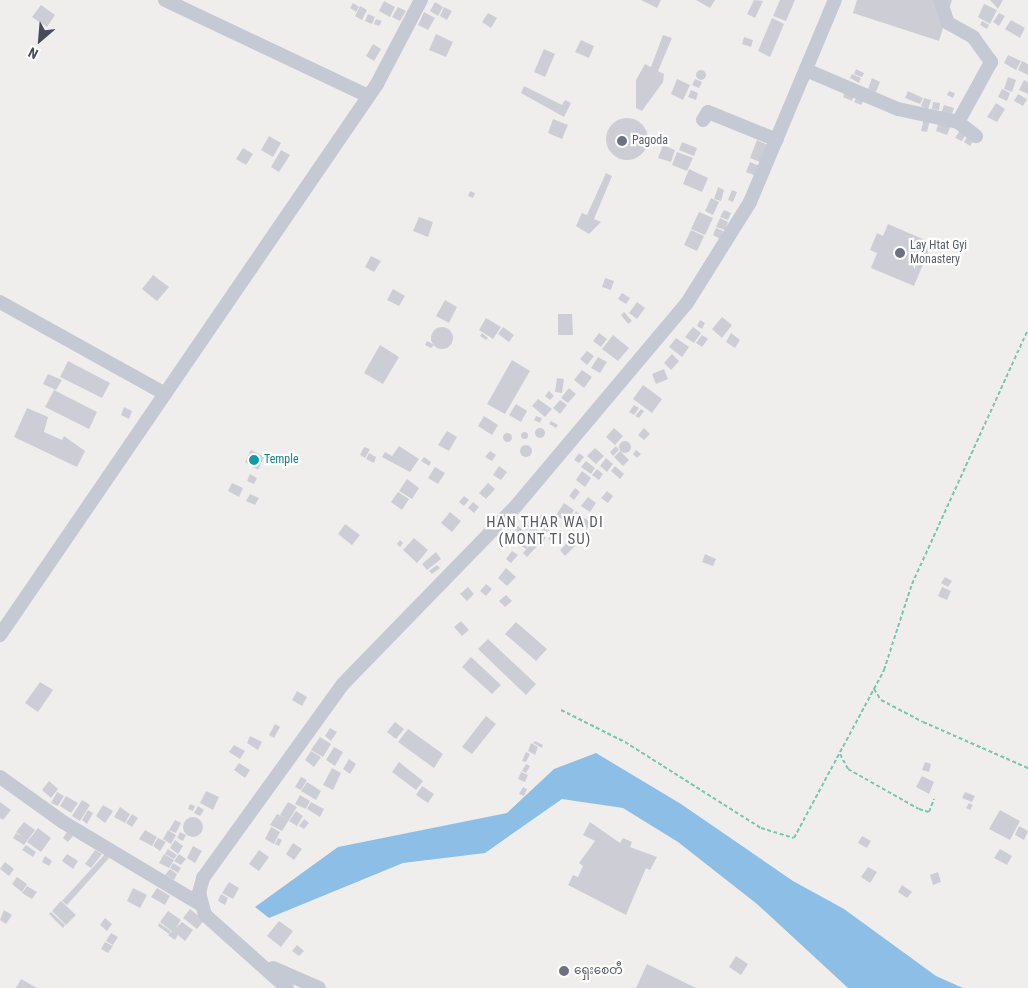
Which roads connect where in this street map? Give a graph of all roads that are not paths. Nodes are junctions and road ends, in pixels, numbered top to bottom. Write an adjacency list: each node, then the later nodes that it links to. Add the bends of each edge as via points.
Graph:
1 (165, 0): 6 (street)
2 (421, 0): 6 (street)
3 (835, 0): 5 (street)
4 (940, 0): 8 (street, via 948,23 973,37 991,62)
5 (806, 70): 8 (street, via 898,109); 10 (street)
6 (368, 96): 12 (street)
7 (703, 120): 10 (street, via 708,112)
8 (958, 122): 9 (street)
9 (976, 136)
10 (777, 140): 15 (street, via 728,242 687,303 516,506 343,684 209,869 200,884)
11 (0, 302): 12 (street)
12 (165, 394): 13 (street)
13 (0, 635)
14 (0, 777): 15 (street, via 63,822)
15 (200, 904): 16 (street, via 210,922)
16 (263, 964): 17 (street); 18 (street)
17 (287, 988)
18 (319, 988)

